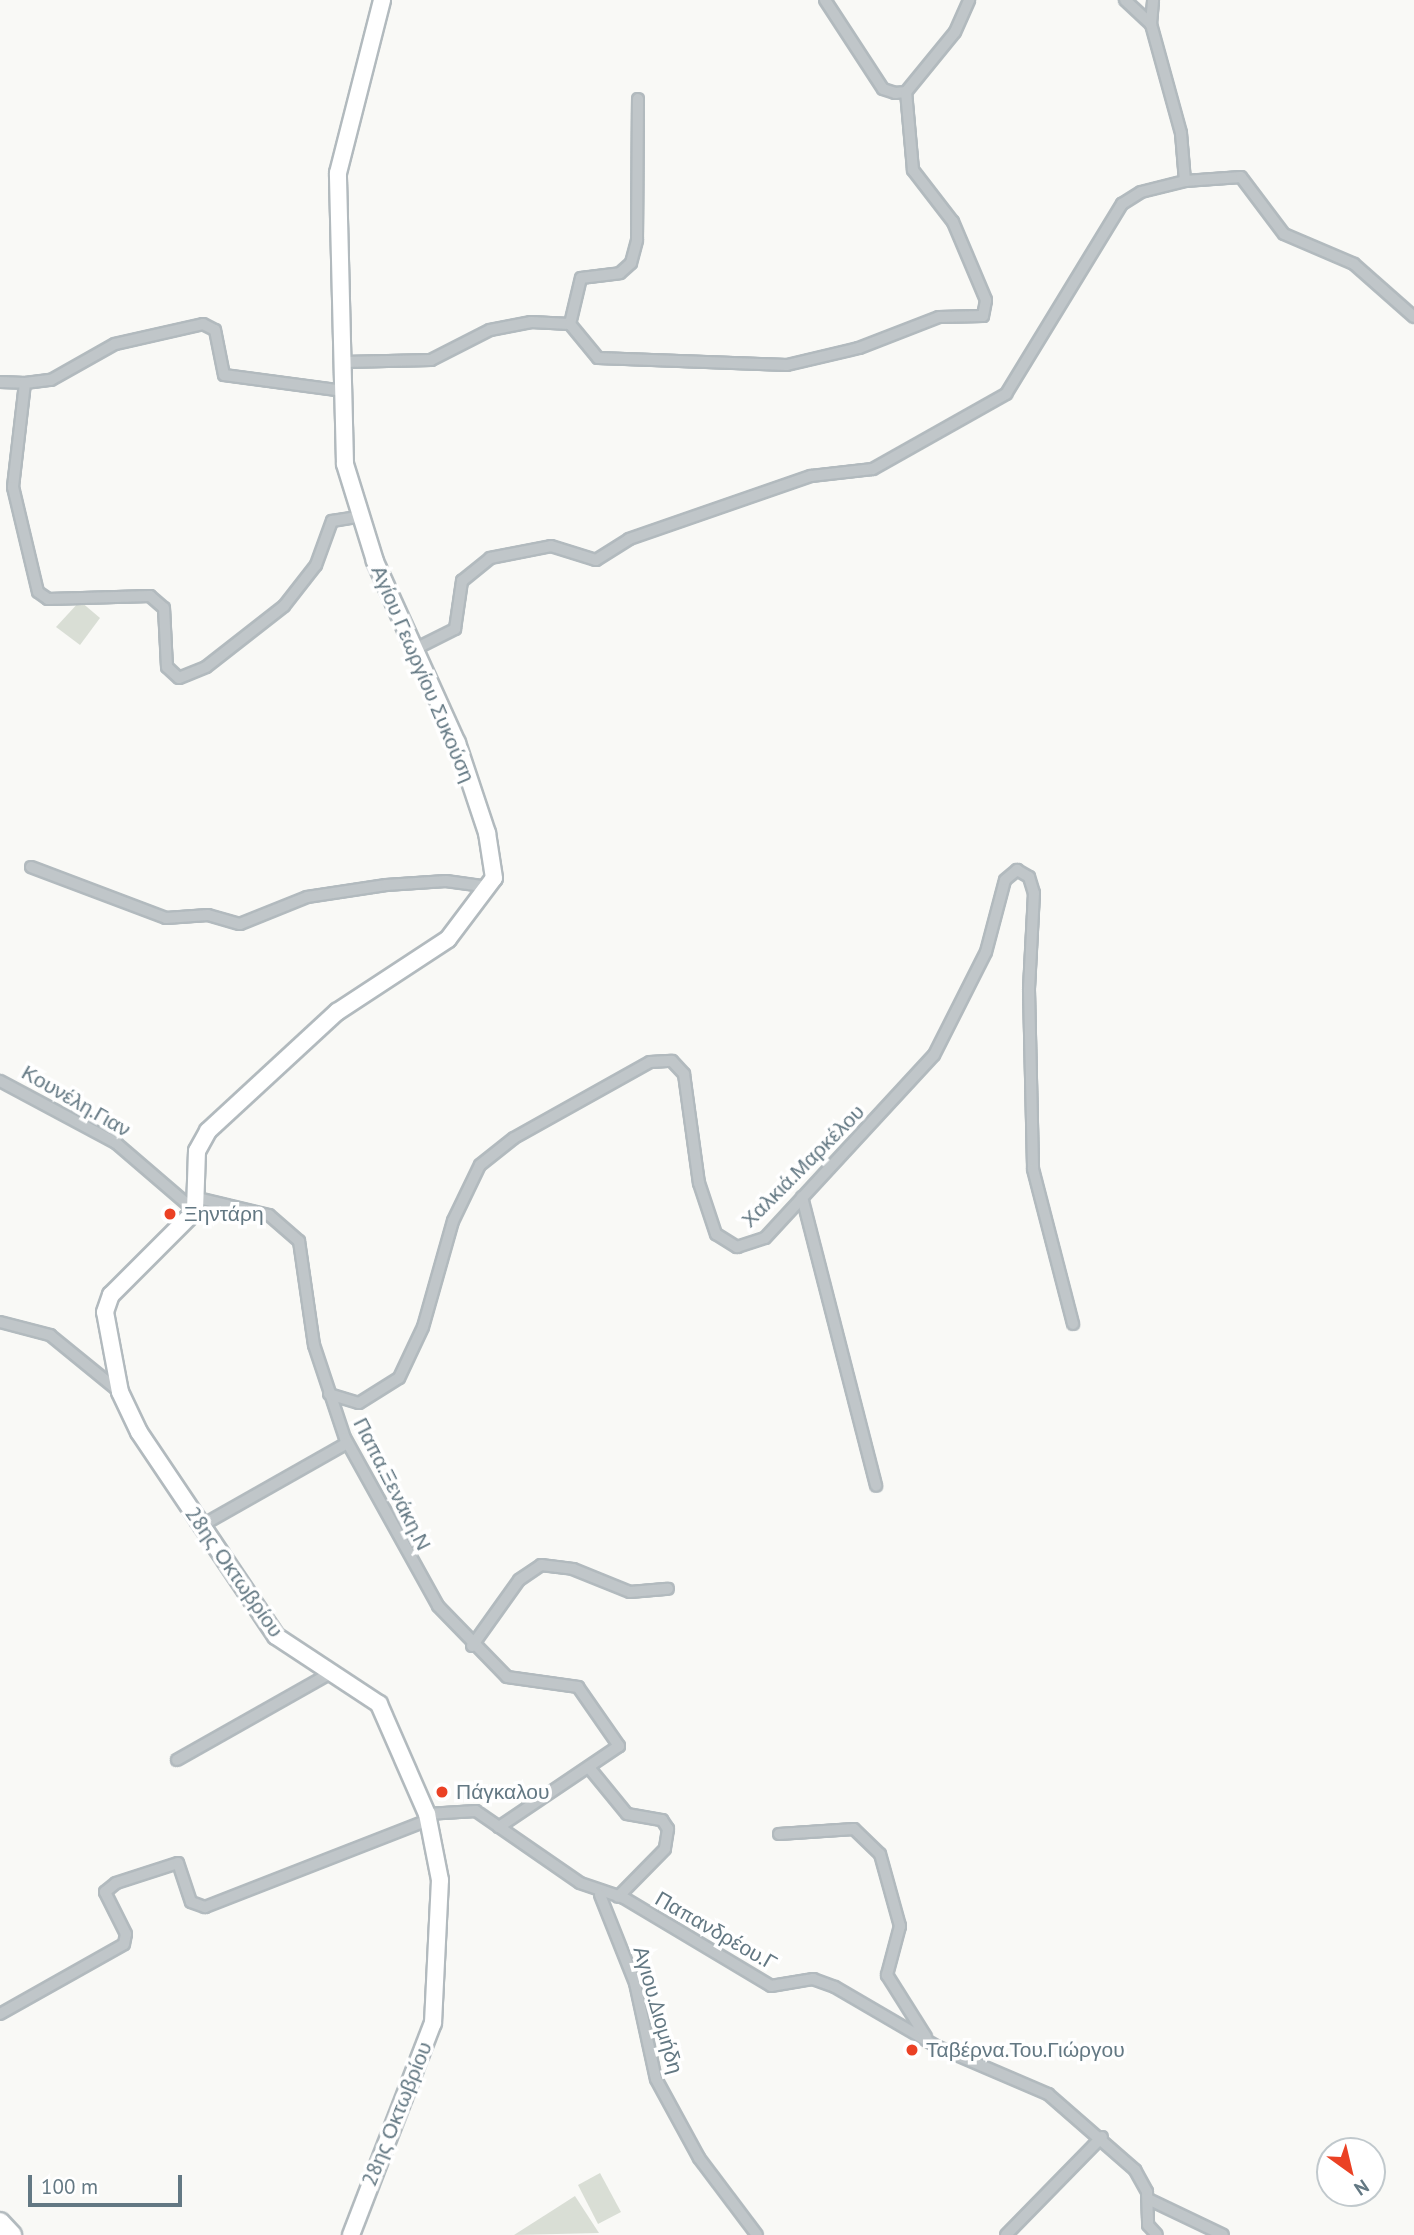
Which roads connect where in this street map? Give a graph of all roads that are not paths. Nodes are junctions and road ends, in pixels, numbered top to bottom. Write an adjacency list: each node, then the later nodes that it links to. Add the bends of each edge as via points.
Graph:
1 (382, 0): 12 (main road, Αγίου Γεωργίου Συκούση, via 338,173)
2 (825, 0): 7 (street, via 883,89)
3 (970, 0): 7 (street, via 955,32)
4 (1125, 0): 6 (street)
5 (1153, 0): 6 (street)
6 (1151, 24): 9 (street, via 1181,133)
7 (906, 92): 11 (street, via 913,170 953,222 986,300 985,315 939,317 859,348 787,365 598,358)
8 (638, 99): 11 (street, via 637,240 631,263 620,273 581,278)
9 (1185, 181): 10 (street, via 1246,180 1284,234 1354,264); 17 (street, via 1141,192 1122,204 1018,379 998,399 873,469 811,476 629,538 596,560 551,546 490,558 462,581 455,629)
10 (1414, 317)
11 (570, 324): 12 (street, via 500,327 431,360)
12 (344, 362): 15 (main road, Αγίου Γεωργίου Συκούση)
13 (0, 383): 14 (street)
14 (25, 383): 15 (street, via 51,380 115,344 203,324 215,330 224,374); 16 (street, via 13,487 38,592 48,599 150,596 164,608 167,667 179,678 206,667 284,606 316,565 332,521)
15 (344, 391): 16 (main road, Αγίου Γεωργίου Συκούση, via 345,464)
16 (358, 517): 17 (main road, Αγίου Γεωργίου Συκούση)
17 (415, 649): 19 (main road, Αγίου Γεωργίου Συκούση, via 457,743 487,833 494,868)
18 (30, 867): 19 (street, via 166,918 208,915 240,925 307,897 446,881)
19 (489, 887): 22 (main road, via 448,939 337,1012 208,1131 197,1151)
20 (0, 1081): 22 (street, Κουνέλη.Γιαν, via 116,1143)
21 (802, 1197): 24 (street, Χαλκιά.Μαρκέλου, via 934,1055 986,952 1005,880 1021,870 1034,893 1029,990 1034,1169); 26 (street, Χαλκιά.Μαρκέλου, via 758,1243 723,1242 699,1183 684,1074 672,1061 650,1062 514,1138 480,1165 453,1221 424,1327 399,1378 359,1403); 28 (street)
22 (196, 1204): 25 (main road, via 107,1300); 26 (street, Παπα.Ξενάκη.Ν, via 269,1215 299,1241 308,1319)
23 (0, 1322): 25 (street, via 50,1335)
24 (1073, 1324)
25 (120, 1392): 29 (main road, 28ης Οκτωβρίου)
26 (329, 1394): 27 (street, Παπα.Ξενάκη.Ν)
27 (347, 1443): 29 (street); 31 (street, Παπα.Ξενάκη.Ν, via 421,1581)
28 (876, 1486)
29 (201, 1526): 32 (main road, 28ης Οκτωβρίου, via 276,1636)
30 (668, 1589): 31 (street, via 630,1592 573,1569 541,1565 512,1588)
31 (472, 1646): 34 (street, Παπα.Ξενάκη.Ν, via 511,1679 578,1687 619,1746)
32 (331, 1672): 33 (street); 35 (main road, 28ης Οκτωβρίου, via 382,1707)
33 (177, 1760)
34 (591, 1770): 36 (street); 39 (street, via 627,1814 662,1820 668,1829 665,1849)
35 (428, 1817): 36 (street, Παπανδρέου.Γ, via 471,1810); 40 (street, Παπανδρέου.Γ, via 205,1907 191,1902 178,1863 112,1885 105,1892 126,1934 124,1944); 45 (main road, 28ης Οκτωβρίου, via 440,1880 433,2023)
36 (499, 1827): 38 (street, Παπανδρέου.Γ)
37 (779, 1834): 41 (street, via 854,1829 880,1854 900,1926 887,1975)
38 (600, 1895): 39 (street, Παπανδρέου.Γ); 46 (street, Αγιου.Διομήδη, via 635,1983 656,2079 699,2158)
39 (618, 1897): 41 (street, Παπανδρέου.Γ, via 771,1986 819,1981)
40 (0, 2014)
41 (929, 2040): 42 (street, Παπανδρέου.Γ, via 1048,2094)
42 (1102, 2137): 43 (street, Παπανδρέου.Γ, via 1135,2170); 47 (street)
43 (1149, 2199): 44 (street); 49 (street)
44 (1147, 2230): 48 (street)
45 (351, 2235)
46 (757, 2235)
47 (1006, 2235)
48 (1157, 2235)
49 (1223, 2235)

